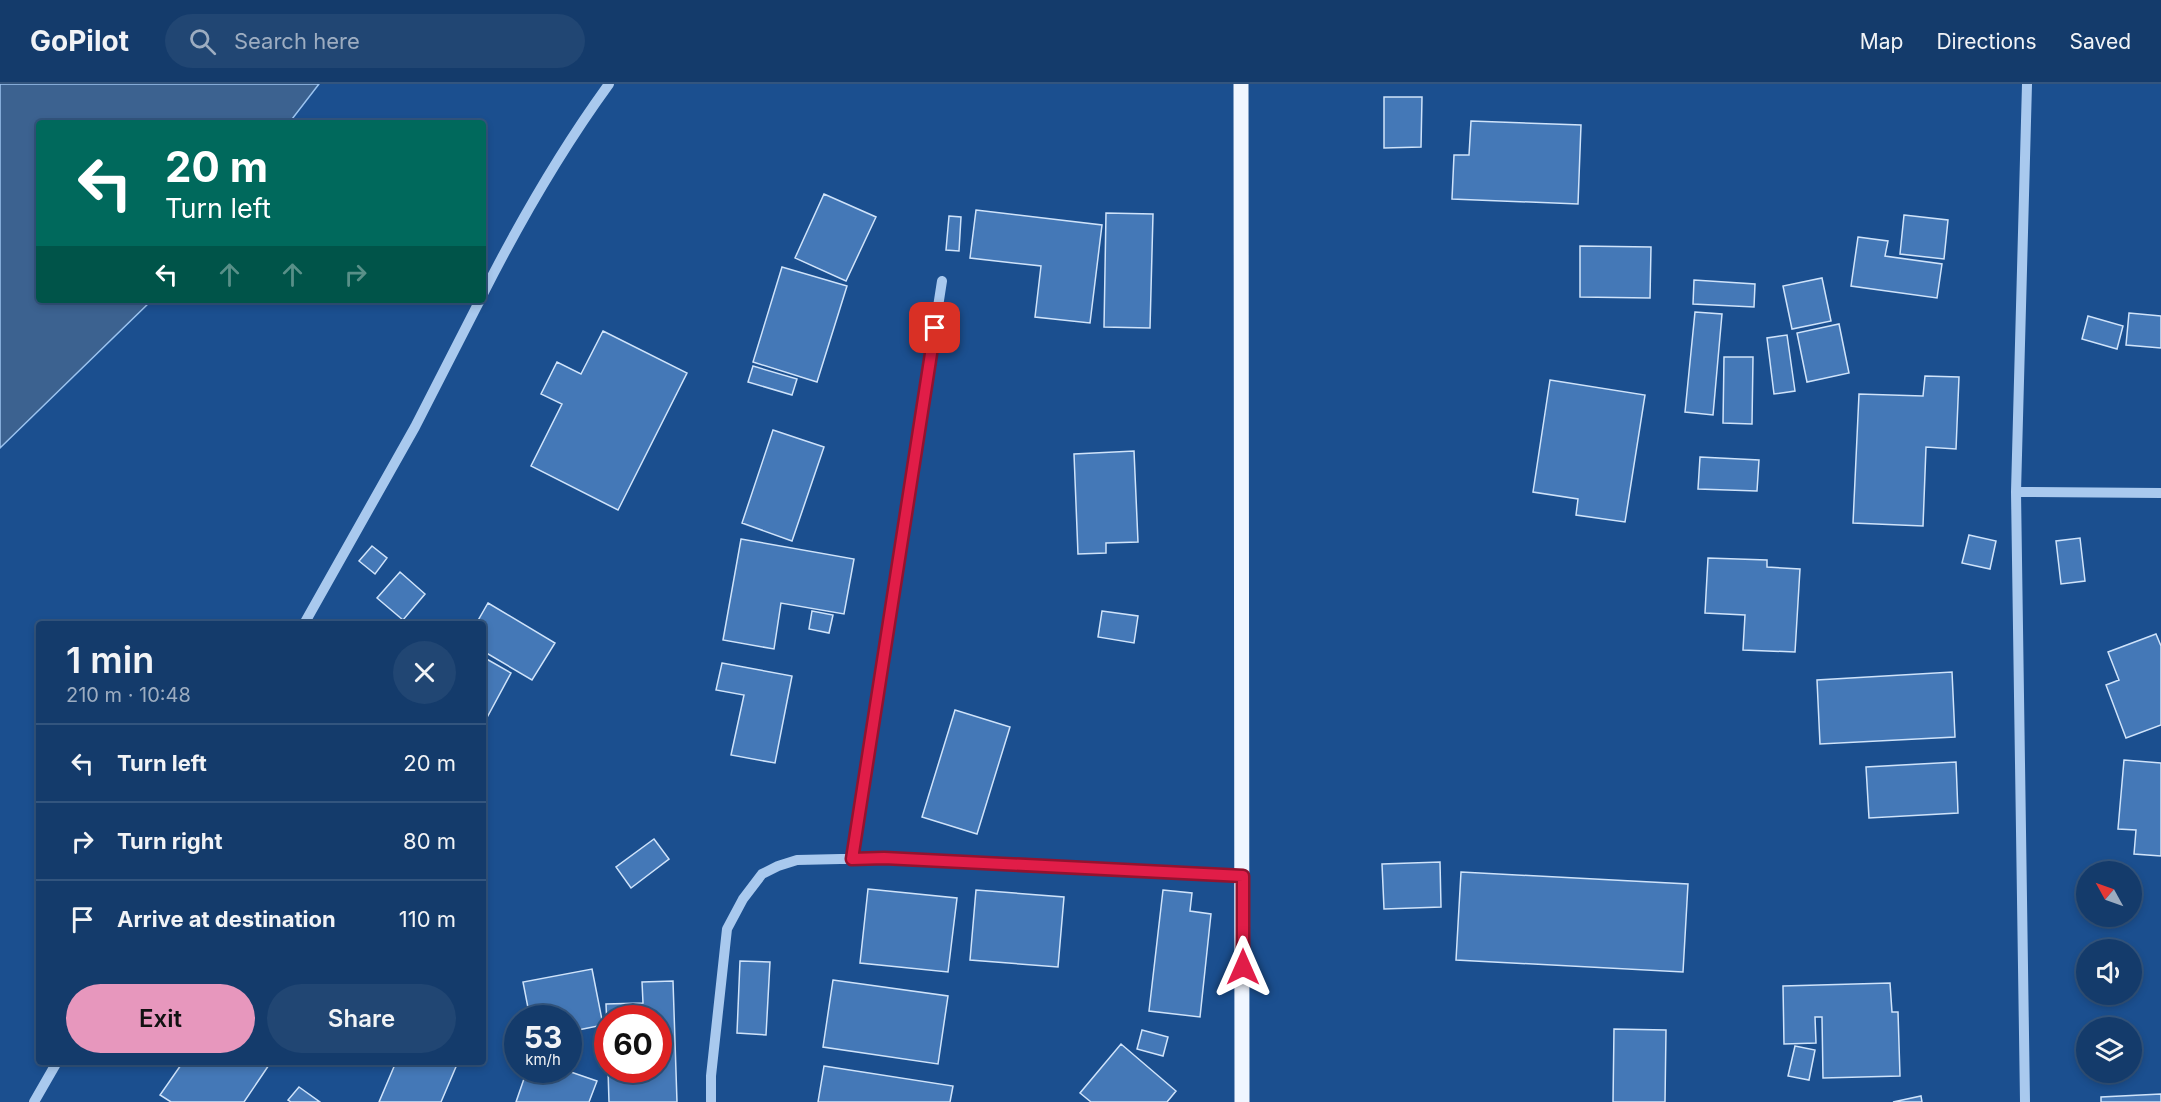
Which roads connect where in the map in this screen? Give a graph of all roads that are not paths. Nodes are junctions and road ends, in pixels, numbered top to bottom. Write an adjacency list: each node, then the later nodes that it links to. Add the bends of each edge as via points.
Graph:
1 (609, 84): 5 (street, via 573,133)
2 (1241, 84): 11 (main road)
3 (2027, 84): 7 (street)
4 (942, 281): 10 (street)
5 (486, 288)
6 (478, 303): 9 (street, via 415,427)
7 (2016, 492): 8 (street); 16 (street)
8 (2161, 494)
9 (306, 621)
10 (852, 859): 11 (street); 14 (street, via 797,860 778,866 762,874 742,899 727,929)
11 (1243, 876): 15 (main road)
12 (55, 1065): 13 (street)
13 (34, 1102)
14 (711, 1102)
15 (1242, 1102)
16 (2025, 1102)

